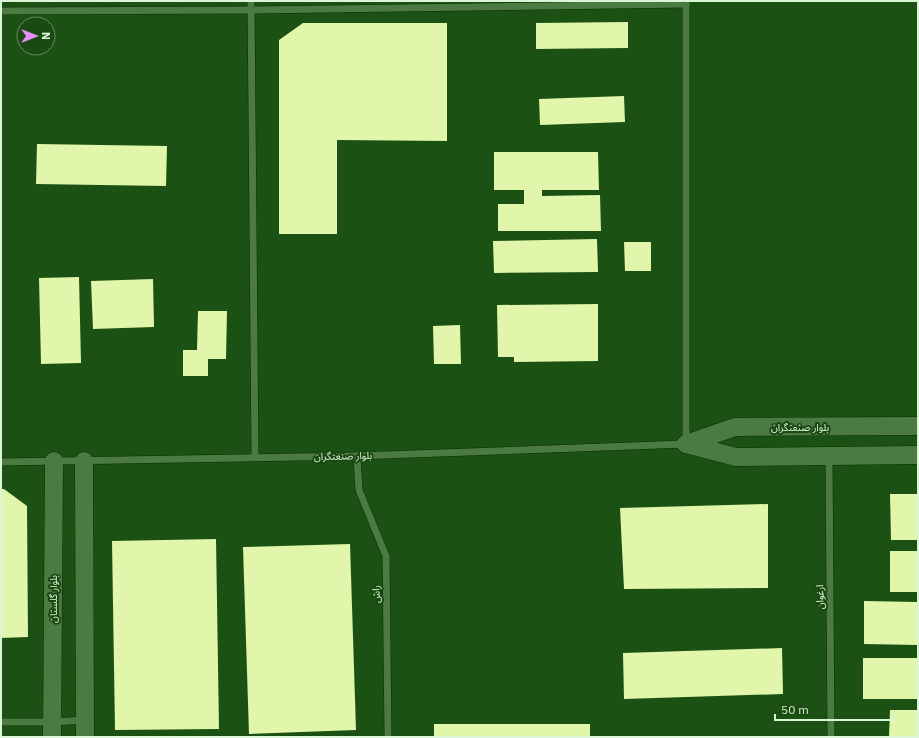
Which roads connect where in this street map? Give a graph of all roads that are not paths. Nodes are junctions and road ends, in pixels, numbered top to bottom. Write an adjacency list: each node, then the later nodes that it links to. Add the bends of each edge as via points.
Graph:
1 (251, 1): 3 (lane)
2 (686, 3): 3 (lane); 6 (lane)
3 (251, 10): 4 (lane); 10 (lane)
4 (1, 12)
5 (918, 426): 6 (street, بلوار صنعتگران, via 735,427)
6 (686, 444): 8 (lane, بلوار صنعتگران); 9 (street, بلوار صنعتگران, via 736,457)
7 (918, 455): 9 (street, بلوار صنعتگران)
8 (357, 456): 10 (lane, بلوار صنعتگران); 17 (lane, راش, via 359,490 386,556)
9 (829, 456): 18 (lane, ارغوان)
10 (255, 458): 12 (lane, بلوار صنعتگران)
11 (54, 461): 12 (lane, بلوار صنعتگران); 13 (lane, بلوار صنعتگران); 16 (street, بلوار گلستان)
12 (84, 461): 15 (street)
13 (1, 462)
14 (1, 722): 16 (lane)
15 (85, 728): 16 (lane)
16 (52, 730)
17 (388, 737)
18 (831, 737)

